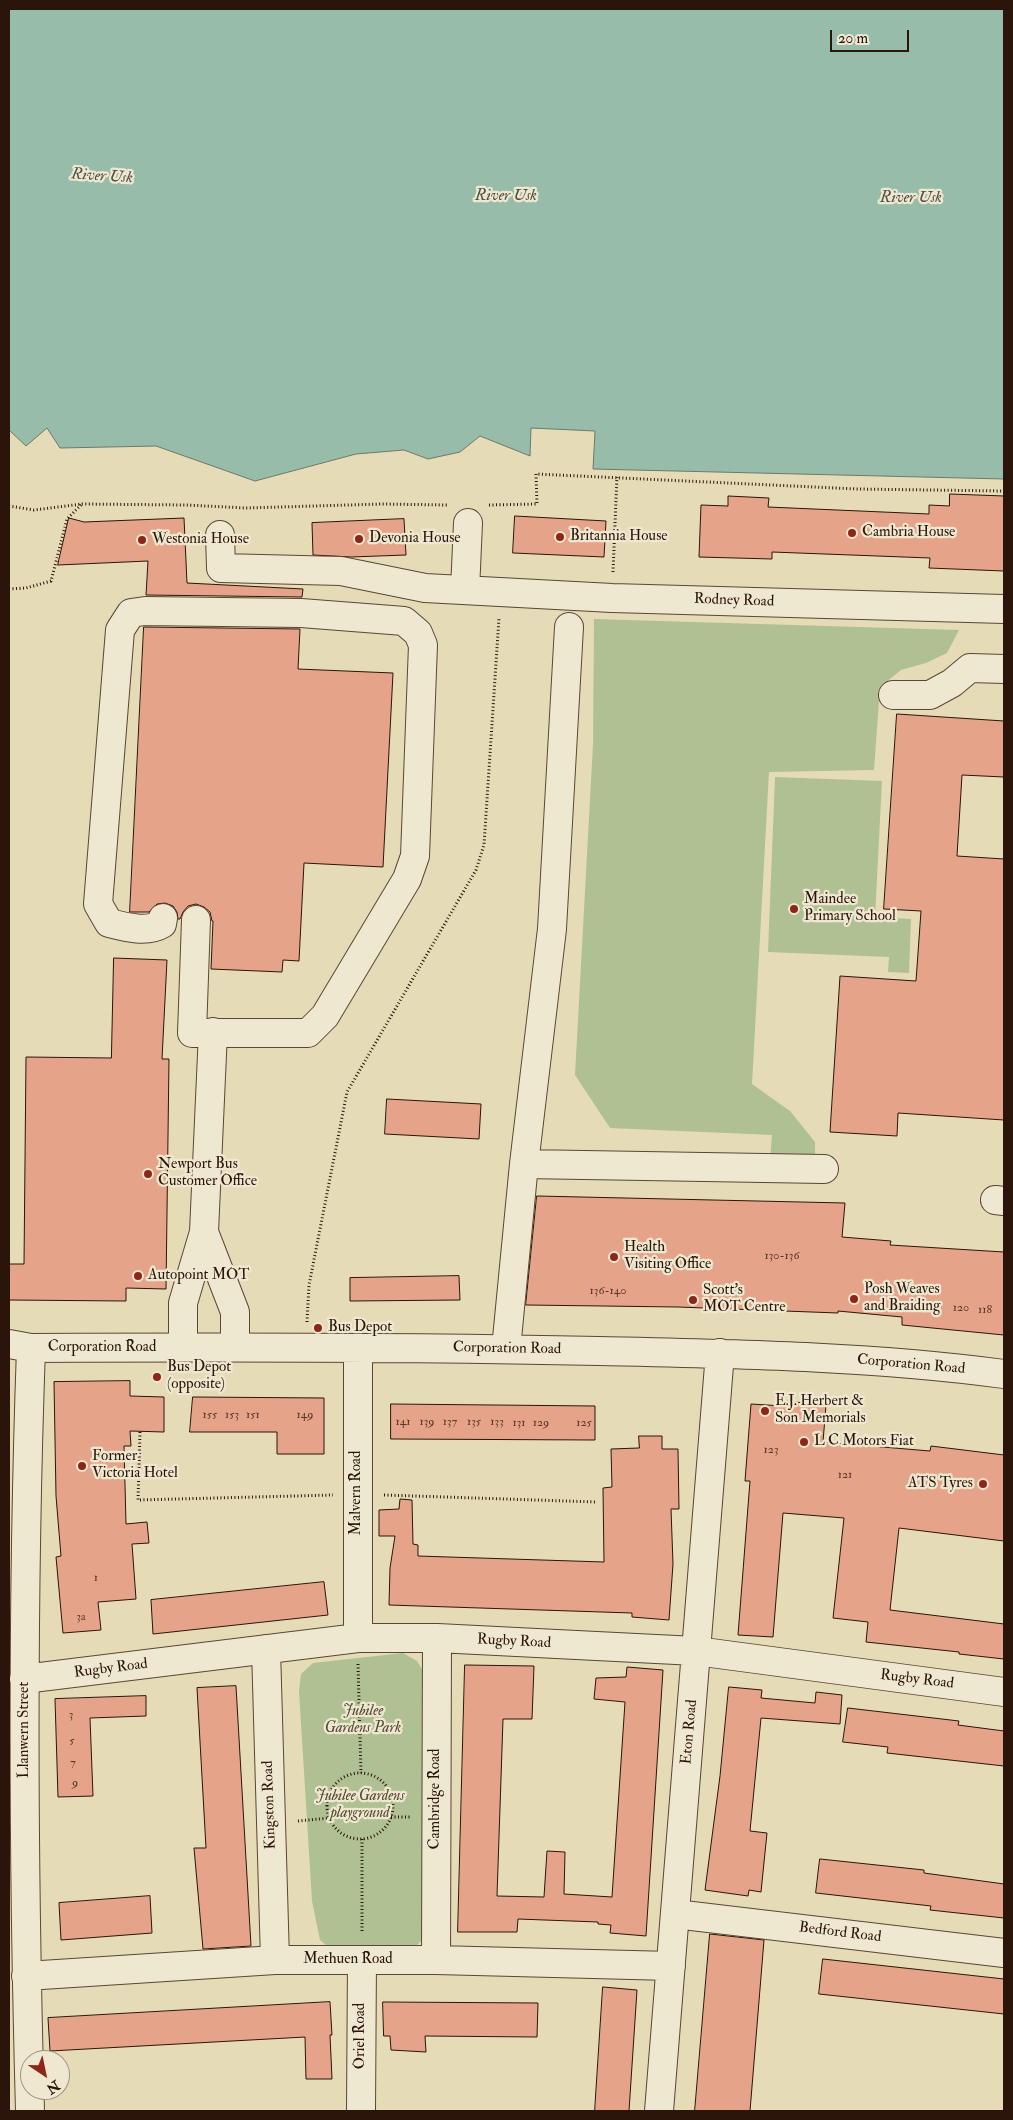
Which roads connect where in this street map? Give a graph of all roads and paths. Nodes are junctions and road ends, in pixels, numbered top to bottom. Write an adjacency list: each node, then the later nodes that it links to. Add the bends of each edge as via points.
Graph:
1 (617, 477): 2 (path, via 858,489); 4 (path, via 536,474 537,504); 11 (path)
2 (1004, 491)
3 (82, 504): 5 (path, via 34,510); 6 (path, via 186,504 246,508 382,504); 8 (path, via 67,519 51,581)
4 (488, 505)
5 (9, 506)
6 (461, 514): 9 (street)
7 (220, 535): 9 (street, Rodney Road, via 221,568 341,571 424,588)
8 (9, 589)
9 (465, 590): 10 (street, Rodney Road)
10 (501, 592): 11 (street, Rodney Road); 23 (path, via 484,845 476,870 347,1092 309,1285)
11 (612, 598): 12 (street, Rodney Road)
12 (1004, 609)
13 (569, 627): 17 (street, via 552,929)
14 (1004, 670): 15 (street, via 970,668 930,695)
15 (893, 695)
16 (213, 1032): 16 (street, via 308,1033 325,1016 406,879 415,856 423,646 418,633 404,621 301,612 145,611 130,613 120,630 98,904 109,923 154,929 163,921 169,929 196,925 192,1032); 19 (street)
17 (524, 1164): 18 (street); 25 (street)
18 (824, 1169)
19 (204, 1232): 21 (street, via 184,1303); 22 (street, via 235,1312)
20 (20, 1346): 21 (street, Corporation Road); 32 (street, Llanwern Street, via 27,1456)
21 (183, 1347): 22 (street, Corporation Road)
22 (235, 1348): 23 (street, Corporation Road)
23 (305, 1348): 24 (street, Corporation Road)
24 (358, 1348): 25 (street, Corporation Road); 28 (street, Malvern Road)
25 (506, 1349): 26 (street, Corporation Road)
26 (720, 1353): 27 (street, Corporation Road, via 890,1361); 31 (street, Eton Road)
27 (1004, 1374)
28 (358, 1638): 29 (street, Rugby Road); 30 (street, Rugby Road); 34 (path)
29 (437, 1638): 31 (street, Rugby Road); 40 (street, Cambridge Road)
30 (266, 1650): 32 (street, Rugby Road); 38 (street, Kingston Road)
31 (696, 1652): 33 (street, Rugby Road); 36 (street, Eton Road)
32 (24, 1679): 42 (street, Llanwern Street)
33 (1004, 1692)
34 (361, 1773): 35 (path, via 382,1781 393,1800 393,1812 382,1831); 35 (path, via 350,1774 332,1788 327,1808 332,1822 342,1833)
35 (362, 1839): 39 (path)
36 (675, 1914): 37 (street, Bedford Road); 41 (street, Eton Road)
37 (1004, 1953)
38 (275, 1960): 39 (street, Methuen Road); 42 (street, Methuen Road)
39 (362, 1960): 40 (street, Methuen Road); 44 (street, Oriel Road)
40 (436, 1960): 41 (street, Methuen Road)
41 (671, 1966): 45 (street, Eton Road)
42 (26, 1976): 43 (street, Llanwern Street)
43 (30, 2111)
44 (361, 2111)
45 (659, 2111)

